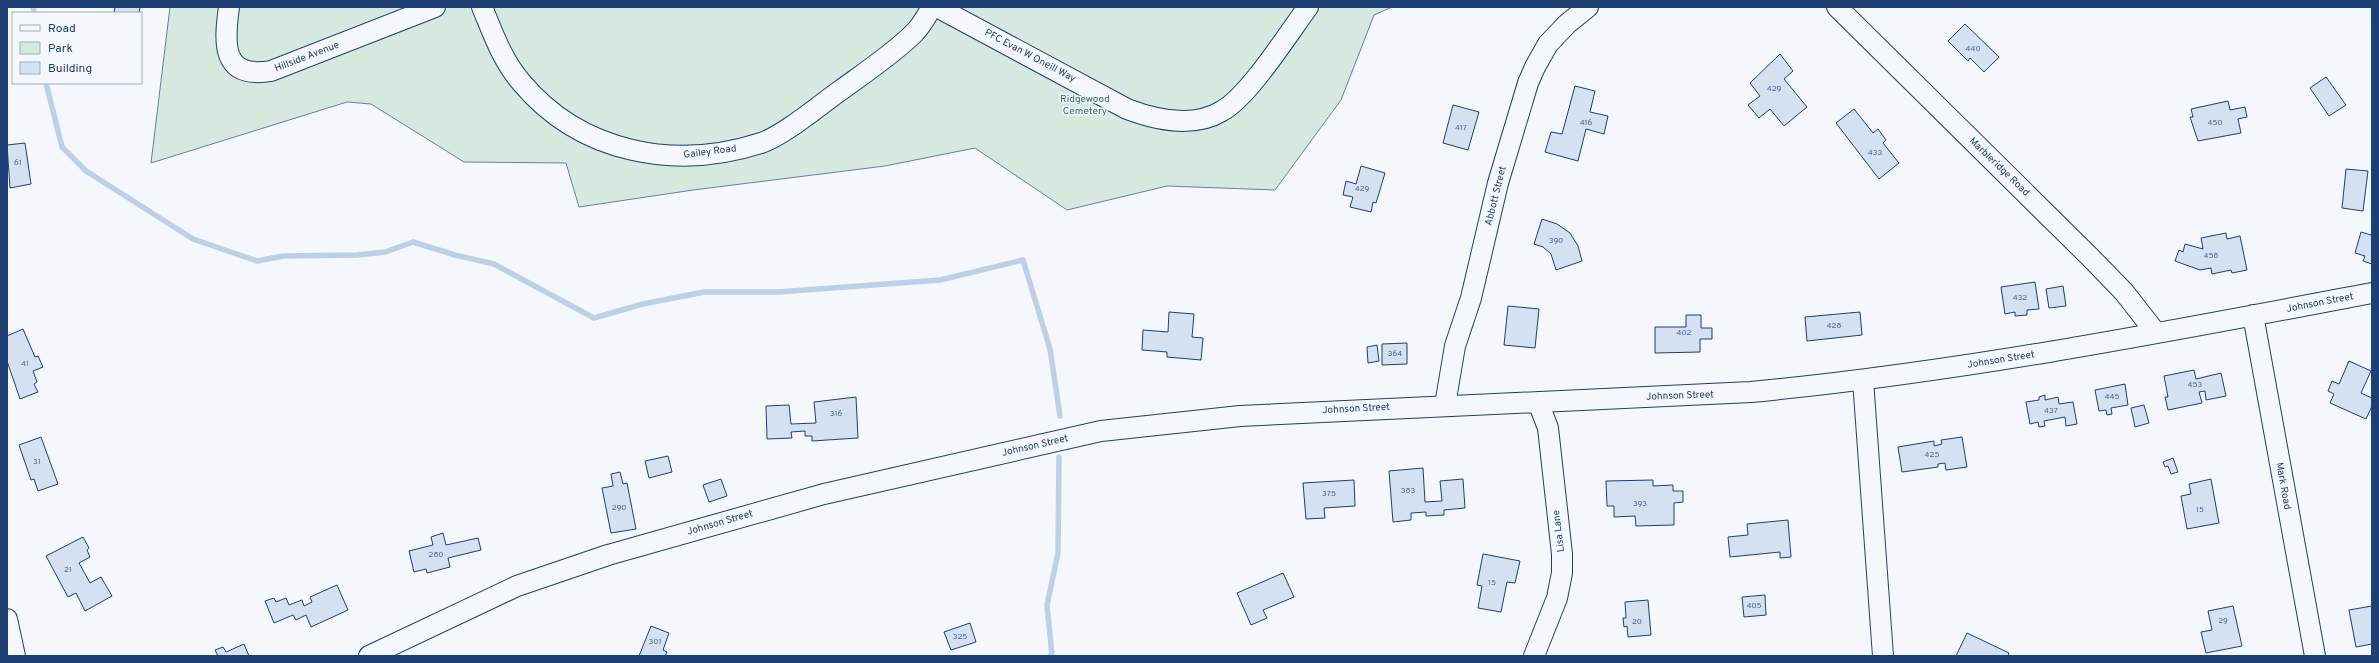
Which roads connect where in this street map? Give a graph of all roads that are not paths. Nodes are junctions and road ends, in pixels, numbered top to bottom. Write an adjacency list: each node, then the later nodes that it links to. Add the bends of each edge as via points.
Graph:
1 (229, 7): 2 (street, Hillside Avenue, via 224,40 227,52 238,68 255,74 271,71)
2 (435, 7)
3 (482, 7): 4 (street, Gailey Road, via 500,51 521,82 551,112 580,132 614,147 652,154 688,156 724,152 762,143 797,122 915,32)
4 (932, 7)
5 (937, 7): 6 (street, PFC Evan W Oneill Way, via 1127,109 1152,118 1191,121 1222,112 1239,99)
6 (1308, 7)
7 (1588, 7): 14 (street, Abbott Street, via 1548,44 1528,83 1498,183 1470,298 1455,346)
8 (1837, 7): 11 (street, Marbleridge Road, via 2124,292)
9 (2372, 293): 10 (street, Johnson Street)
10 (2253, 315): 11 (street, Johnson Street); 20 (street, Mark Road)
11 (2156, 333): 12 (street, Johnson Street)
12 (1863, 380): 13 (street, Johnson Street, via 1751,392); 19 (street)
13 (1538, 402): 14 (street, Johnson Street); 18 (street, Lisa Lane, via 1548,428 1562,572 1557,598)
14 (1445, 405): 17 (street, Johnson Street, via 1240,416 1100,430 824,494 608,555 517,586)
15 (7, 619): 16 (street)
16 (15, 656)
17 (369, 656)
18 (1534, 656)
19 (1883, 656)
20 (2315, 656)

